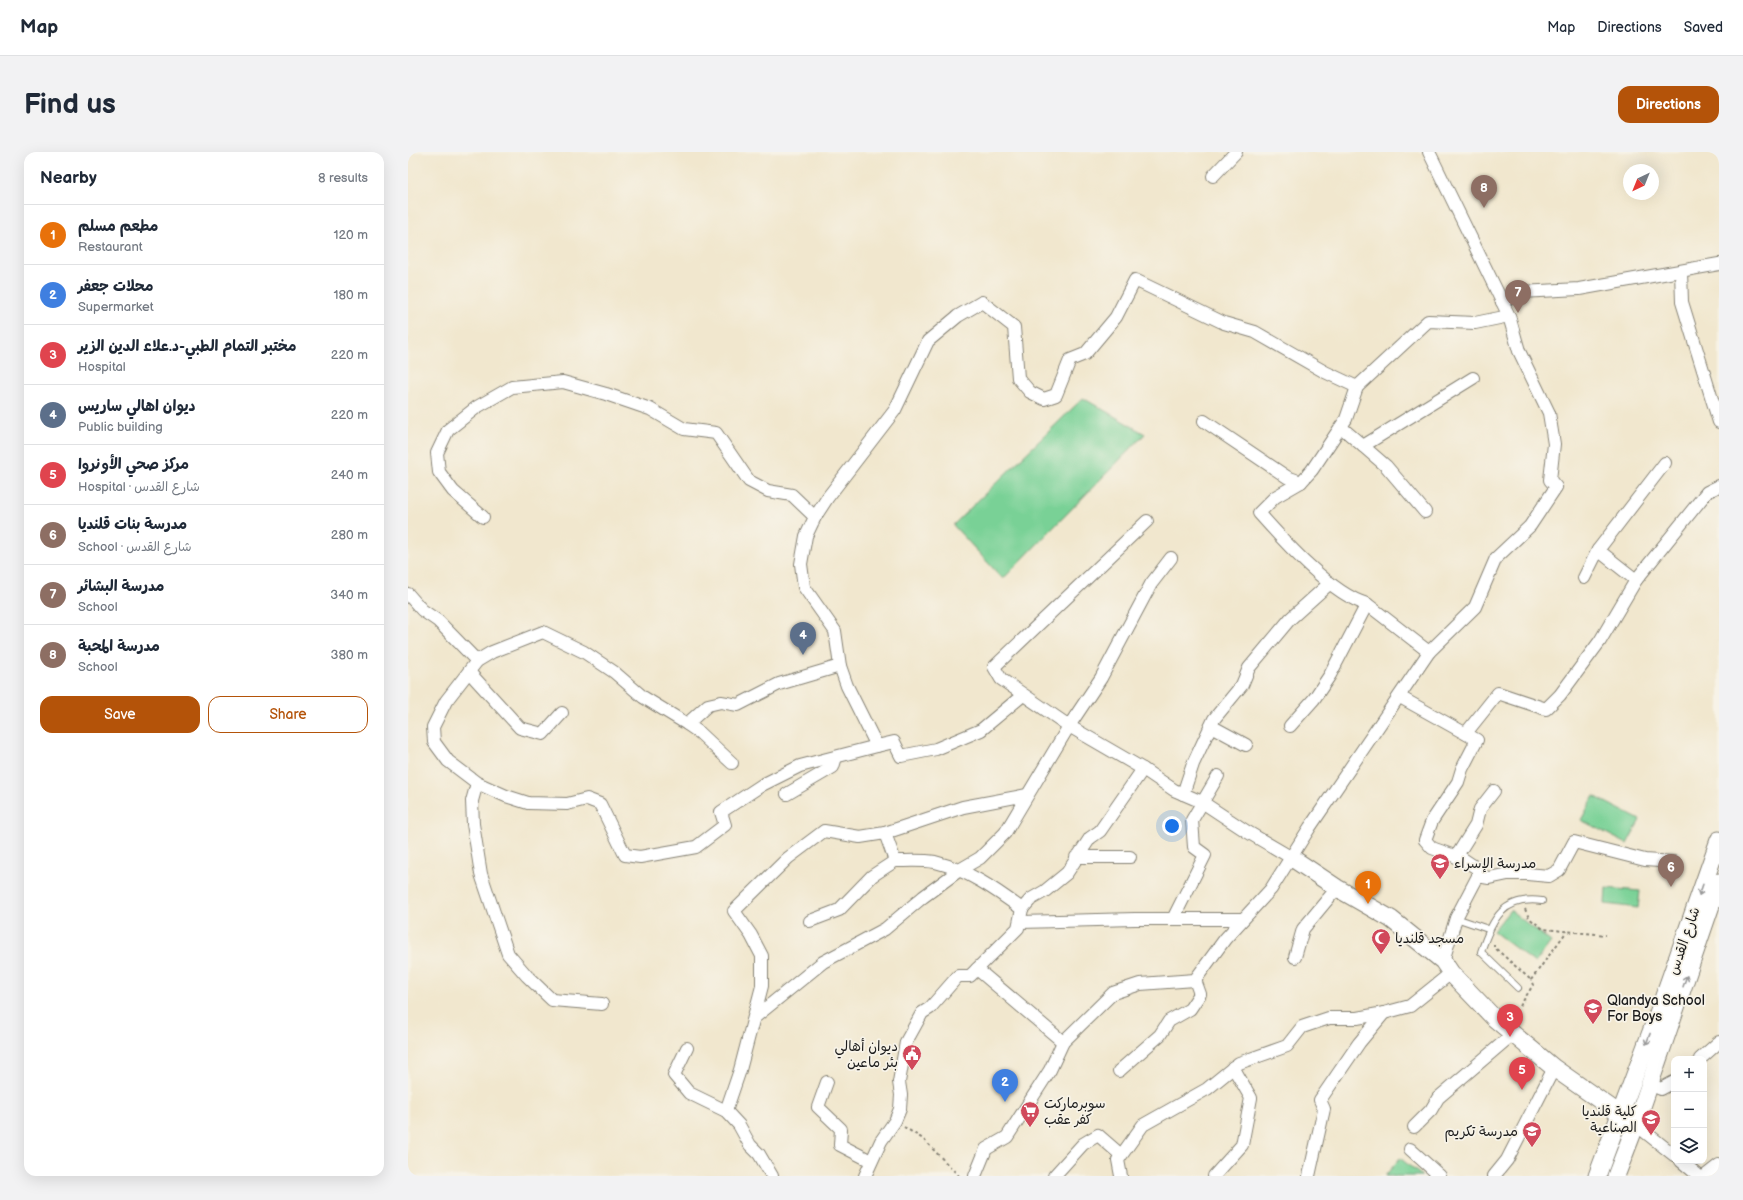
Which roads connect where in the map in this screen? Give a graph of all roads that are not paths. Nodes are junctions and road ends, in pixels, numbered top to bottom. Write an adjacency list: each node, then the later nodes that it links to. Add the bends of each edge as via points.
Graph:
1 (1236, 152): 3 (street)
2 (1429, 152): 6 (street)
3 (1213, 176)
4 (1719, 264): 5 (street)
5 (1681, 271): 6 (street, via 1579,289 1521,292); 11 (street, via 1682,302)
6 (1502, 302): 7 (street)
7 (1509, 316): 9 (street, via 1475,323 1428,321); 28 (street, via 1519,351 1548,413 1554,444 1550,480 1556,487 1530,526 1496,558 1475,607)
8 (1473, 378): 13 (street)
9 (1358, 387): 12 (street); 19 (street, via 1256,332 1224,323 1135,280 1116,317 1085,354 1070,360 1056,395 1044,400 1030,392 1018,378 1014,328 982,302 958,316 928,341 895,410)
10 (1204, 421): 15 (street, via 1287,477)
11 (1719, 422)
12 (1341, 428): 13 (street); 15 (street)
13 (1363, 446): 17 (street, via 1386,466)
14 (1665, 463): 21 (street)
15 (1301, 482): 25 (street, via 1275,497 1259,513 1287,545)
16 (1719, 486): 24 (street, via 1707,492)
17 (1425, 512)
18 (483, 517): 19 (street, via 453,491 439,472 437,453 448,430 477,407 512,387 563,382 650,409 684,429 716,433 749,481 768,491 792,495)
19 (815, 517): 30 (street, via 806,536 802,564 804,586 835,631)
20 (1147, 521): 32 (street, via 994,667 1001,679)
21 (1598, 550): 23 (street); 24 (street)
22 (1171, 558): 36 (street, via 1151,584 1113,657)
23 (1584, 578)
24 (1636, 580): 39 (street, via 1600,640 1560,695 1546,709 1498,693)
25 (1330, 583): 27 (street, via 1359,602); 37 (street, via 1290,619 1248,668 1242,685)
26 (408, 594): 29 (street)
27 (1367, 604): 28 (street); 38 (street, via 1330,675 1314,699)
28 (1429, 652): 33 (street)
29 (478, 662): 31 (street); 35 (street, via 492,652 543,632 584,652 614,672 643,697)
30 (840, 666): 35 (street, via 779,684 738,705 721,702 708,705); 41 (street, via 847,686)
31 (469, 672): 34 (street, via 520,728 543,734); 46 (street, via 446,701 433,727 434,742 448,761)
32 (1023, 695): 36 (street); 41 (street, via 981,730 936,749 902,756 894,742)
33 (1400, 697): 39 (street); 57 (street, via 1310,827)
34 (562, 713)
35 (687, 724): 43 (street)
36 (1069, 726): 44 (street); 50 (street)
37 (1211, 726): 40 (street); 49 (street, via 1193,764)
38 (1290, 726)
39 (1466, 733): 56 (street, via 1477,740 1475,747 1462,769 1458,782 1432,821 1425,840 1432,848)
40 (1246, 745)
41 (877, 746): 42 (street)
42 (836, 757): 46 (street, via 800,766 756,788 721,812 725,825 696,847 640,858 625,855 600,804 586,799 567,804 528,803); 48 (street, via 833,767)
43 (732, 762)
44 (1143, 769): 49 (street); 54 (street, via 1100,831 1090,838)
45 (1218, 776): 51 (street)
46 (477, 782): 77 (street, via 472,801 472,824 481,874 508,954 552,1000)
47 (1494, 791): 56 (street, via 1480,809 1476,825)
48 (787, 794)
49 (1183, 794): 51 (street)
50 (1027, 795): 52 (street, via 963,808); 60 (street, via 1005,832 980,858)
51 (1202, 802): 57 (street); 67 (street, via 1192,820 1194,846 1205,855)
52 (885, 833): 58 (street); 79 (street, via 860,837 824,831 788,858 734,911 762,956 762,986)
53 (1719, 840): 92 (main road, شارع القدس, one-way to 92)
54 (1076, 857): 55 (street); 65 (street, via 1067,872 1031,899)
55 (1130, 857)
56 (1456, 857): 61 (street, via 1464,859 1478,869)
57 (1292, 858): 62 (main road); 68 (street, via 1271,888)
58 (895, 861): 60 (street, via 934,862); 69 (street, via 872,876 840,910)
59 (1674, 862): 61 (street, via 1645,860 1574,842 1559,870 1549,876)
60 (960, 869): 65 (street); 79 (street, via 885,929 823,962)
61 (1478, 876): 66 (street)
62 (1337, 888): 72 (street, via 1303,929); 73 (main road, via 1391,919)
63 (1718, 891): 89 (main road, شارع القدس, one-way to 63)
64 (1542, 901): 71 (lane, via 1528,899 1508,906 1498,914)
65 (1022, 909): 70 (street)
66 (1456, 918): 71 (lane); 73 (street)
67 (1173, 919): 68 (street); 70 (street)
68 (1243, 919): 75 (street, via 1225,939)
69 (810, 921)
70 (1021, 922): 74 (street)
71 (1488, 931): 76 (lane, via 1481,952)
72 (1295, 957)
73 (1447, 967): 78 (street, via 1410,1006); 80 (main road, via 1495,1019)
74 (977, 970): 81 (street); 98 (street, via 970,976 958,976 930,1008 922,1013 906,1042 899,1082 900,1109)
75 (1196, 980): 81 (street, via 1140,984 1113,993); 87 (street, via 1200,994 1190,1008 1169,1021 1160,1035)
76 (1518, 988)
77 (602, 1004)
78 (1384, 1013): 85 (street, via 1357,1018 1329,1018 1302,1027 1287,1046); 107 (street, via 1359,1043 1320,1100 1324,1109)
79 (755, 1017): 91 (street)
80 (1513, 1034): 86 (main road); 94 (street, via 1438,1098 1431,1110)
81 (1063, 1042): 103 (street, via 1050,1070 1006,1137 986,1149)
82 (1719, 1042): 84 (street)
83 (687, 1048): 91 (street, via 674,1075 689,1093)
84 (1703, 1056)
85 (1233, 1067): 97 (street, via 1207,1089 1143,1125); 106 (street, via 1251,1098 1242,1144)
86 (1554, 1068): 92 (main road); 109 (street, via 1510,1155)
87 (1119, 1071)
88 (828, 1082): 98 (street, via 818,1107 841,1129 840,1145)
89 (1649, 1084): 90 (street, via 1661,1089); 93 (main road, شارع القدس)
90 (1671, 1084)
91 (726, 1111): 101 (street, via 739,1125)
92 (1621, 1115): 93 (street); 110 (main road, شارع القدس)
93 (1636, 1124): 96 (street); 111 (main road, شارع القدس)
94 (1414, 1127)
95 (1410, 1149): 108 (street)
96 (1671, 1153)
97 (1121, 1155): 104 (street, via 1098,1135 1083,1144); 105 (street, via 1118,1160)
98 (872, 1162): 102 (street)
99 (1685, 1164): 112 (street)
100 (1719, 1165): 113 (street)
101 (772, 1176)
102 (865, 1176)
103 (975, 1176)
104 (1054, 1176)
105 (1121, 1176)
106 (1214, 1176)
107 (1309, 1176)
108 (1440, 1176)
109 (1494, 1176)
110 (1597, 1176)
111 (1616, 1176)
112 (1699, 1176)
113 (1705, 1176)

